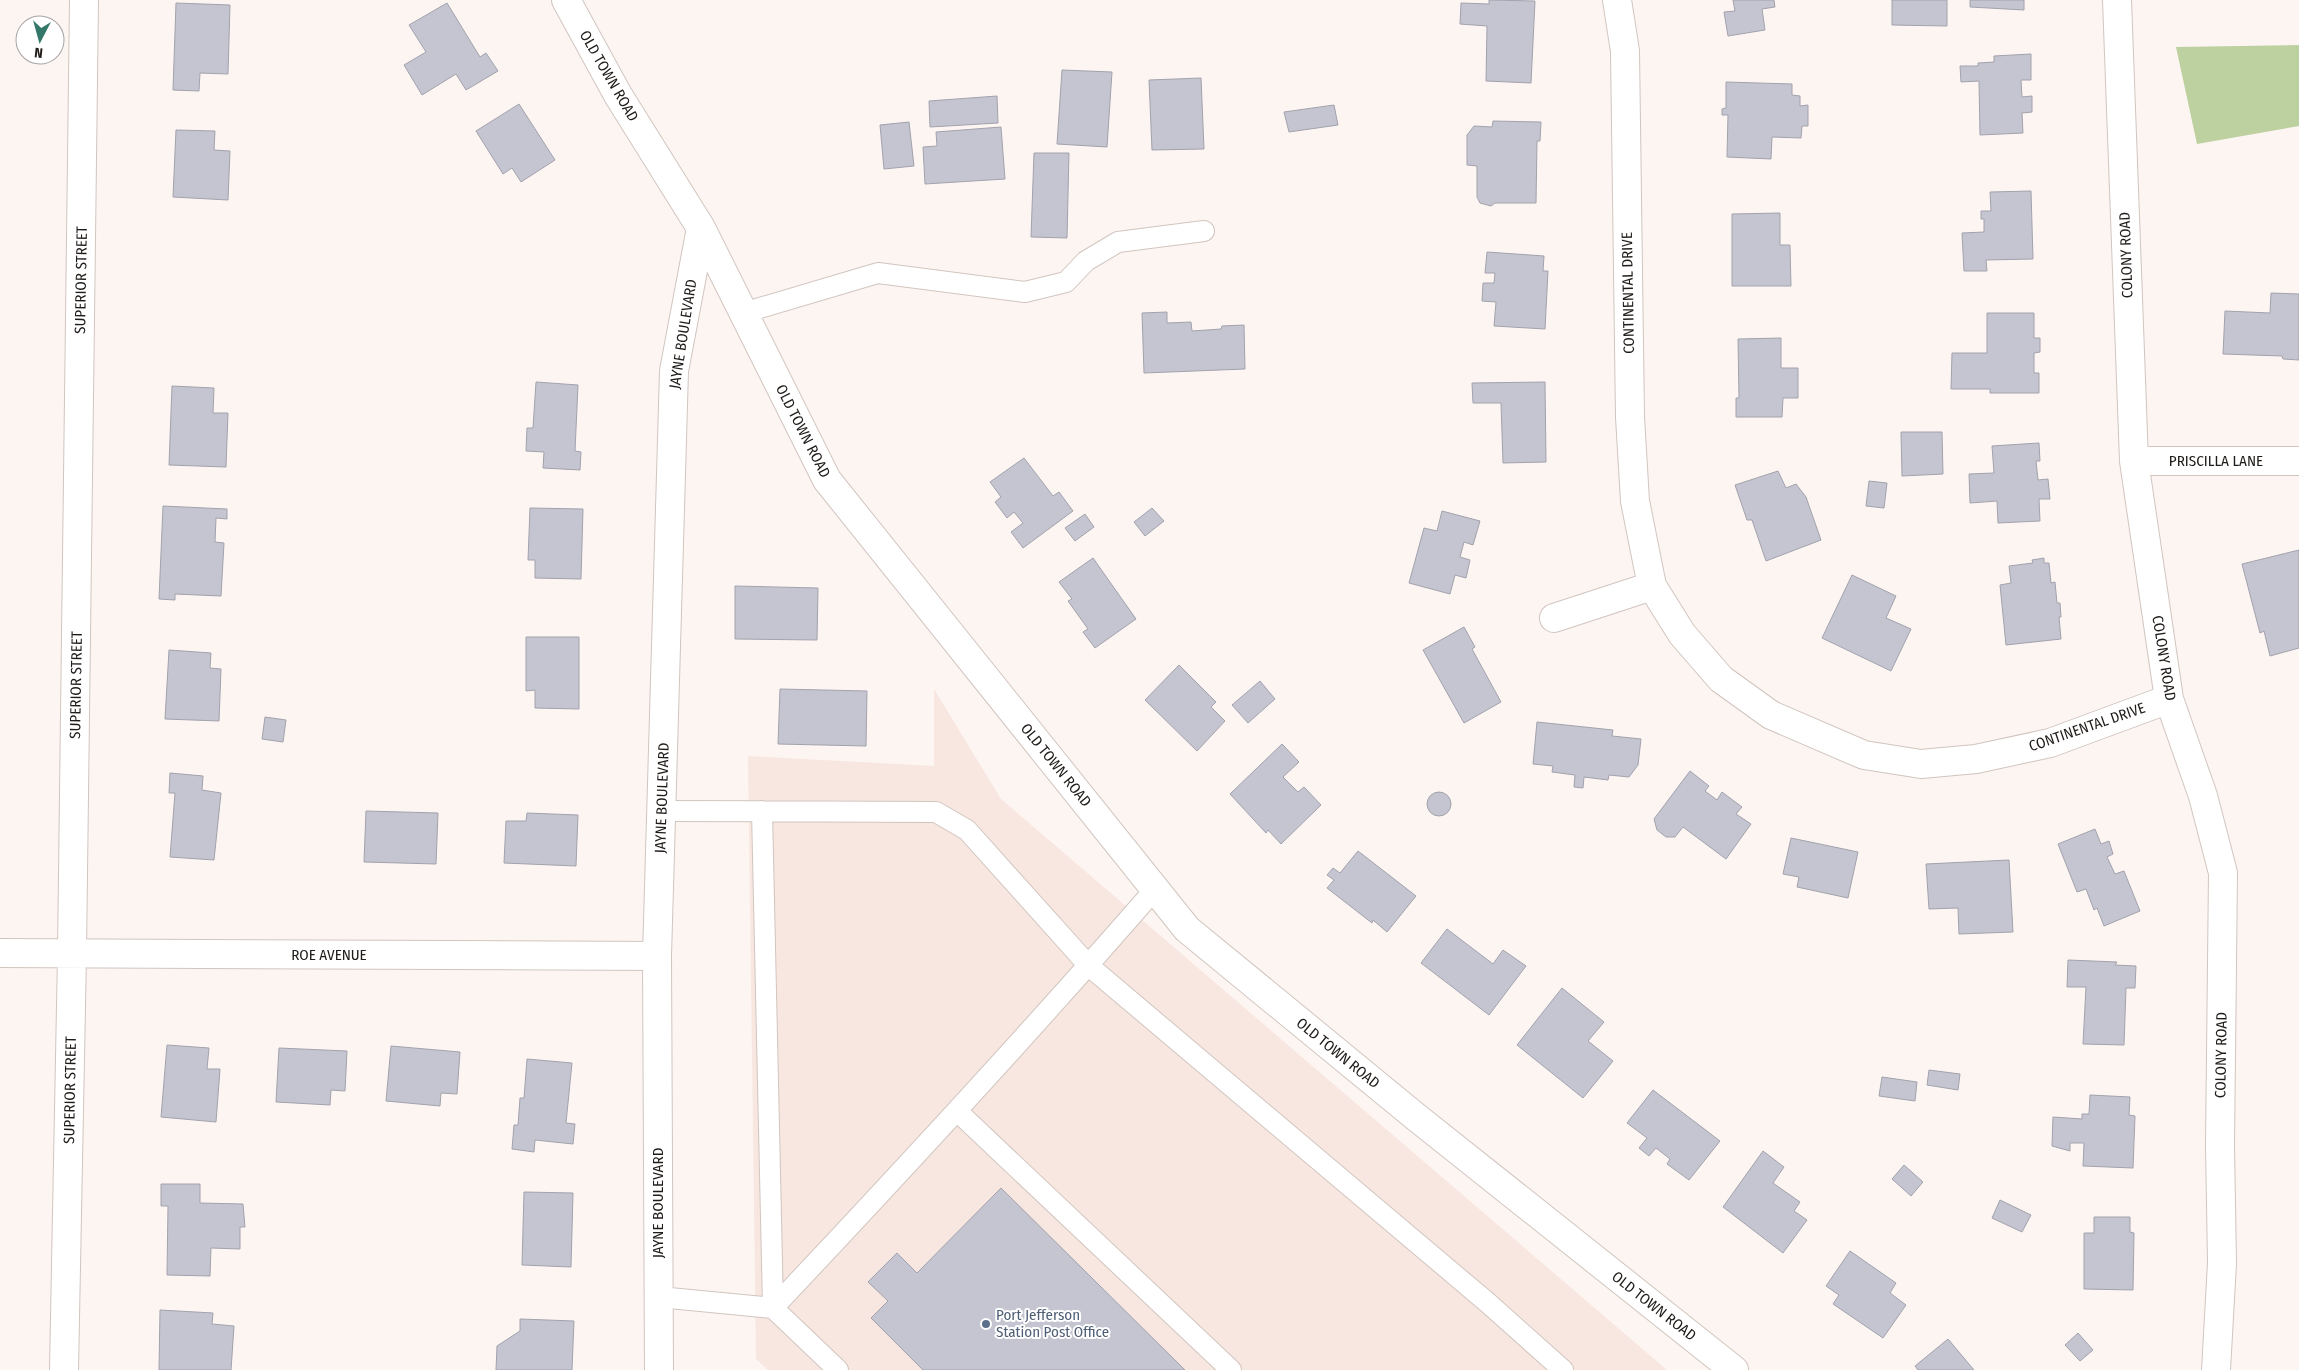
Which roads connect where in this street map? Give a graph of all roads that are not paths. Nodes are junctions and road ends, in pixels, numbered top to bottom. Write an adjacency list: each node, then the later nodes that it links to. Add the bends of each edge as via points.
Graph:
1 (84, 0): 17 (street, SUPERIOR STREET)
2 (566, 0): 5 (street, OLD TOWN ROAD, via 618,95)
3 (1618, 0): 10 (street, CONTINENTAL DRIVE, via 1625,51 1634,492)
4 (2117, 0): 8 (street, COLONY ROAD)
5 (701, 228): 7 (street, OLD TOWN ROAD); 13 (street, JAYNE BOULEVARD, via 674,371)
6 (1204, 231): 7 (lane, via 1118,242 1086,261 1066,282 1025,292 878,273)
7 (743, 313): 15 (street, OLD TOWN ROAD, via 827,480)
8 (2134, 461): 9 (street, PRISCILLA LANE); 12 (street, COLONY ROAD)
9 (2299, 461)
10 (1652, 586): 11 (street); 12 (street, CONTINENTAL DRIVE, via 1682,634 1721,679 1772,714 1864,755 1921,764 1976,759 2050,743)
11 (1554, 618)
12 (2169, 699): 29 (street, COLONY ROAD, via 2203,796 2223,873 2222,1263)
13 (661, 811): 14 (lane); 18 (street, JAYNE BOULEVARD)
14 (762, 811): 19 (lane, via 936,812 967,830); 22 (lane)
15 (1155, 889): 19 (lane); 28 (street, OLD TOWN ROAD, via 1187,929 1416,1117)
16 (0, 953): 17 (street, ROE AVENUE)
17 (72, 954): 18 (street, ROE AVENUE); 23 (street, SUPERIOR STREET)
18 (657, 956): 21 (street, JAYNE BOULEVARD)
19 (1089, 966): 20 (lane); 27 (lane)
20 (957, 1112): 22 (lane); 26 (lane)
21 (659, 1297): 22 (lane); 24 (street, JAYNE BOULEVARD)
22 (773, 1308): 25 (lane)
23 (64, 1370)
24 (659, 1370)
25 (838, 1370)
26 (1231, 1370)
27 (1564, 1370)
28 (1734, 1370)
29 (2216, 1370)

